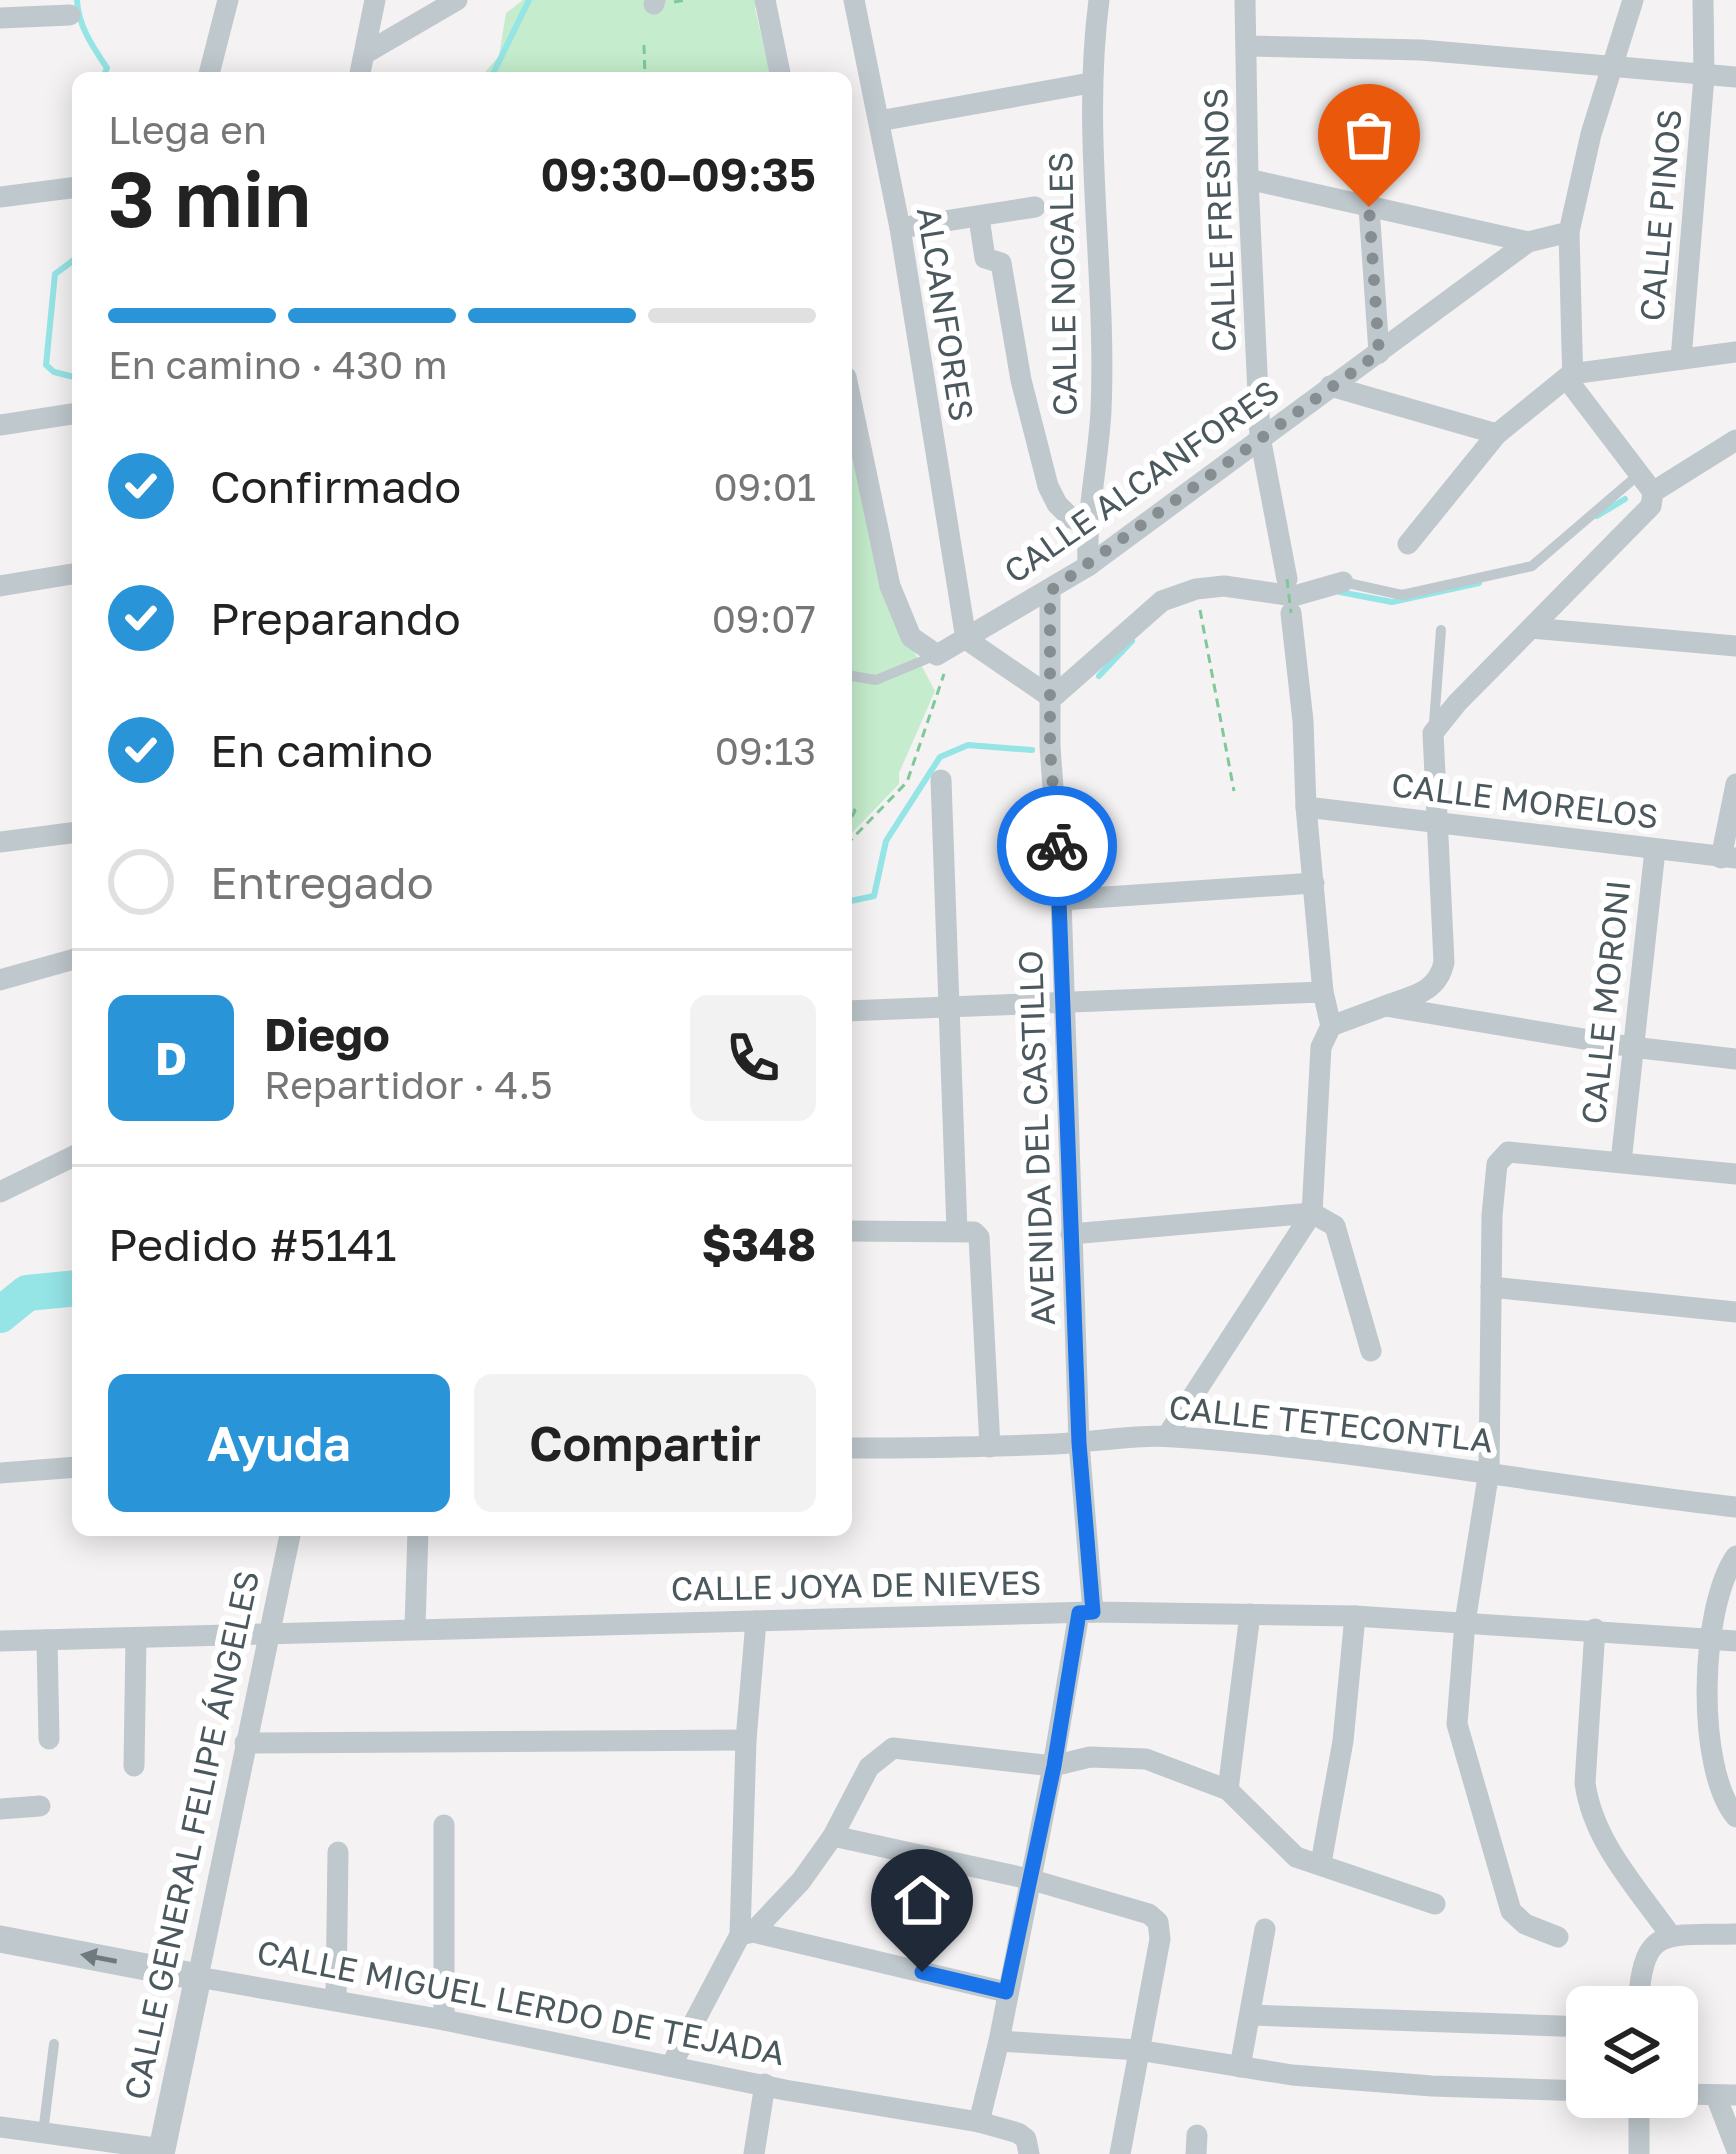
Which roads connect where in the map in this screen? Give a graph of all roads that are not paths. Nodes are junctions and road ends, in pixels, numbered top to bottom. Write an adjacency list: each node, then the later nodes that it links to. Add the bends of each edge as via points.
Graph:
1 (228, 0): 15 (street)
2 (375, 0): 13 (street)
3 (458, 0): 13 (street)
4 (765, 0): 17 (street)
5 (854, 0): 21 (street, ALCANFORES)
6 (1099, 0): 20 (street, CALLE NOGALES)
7 (1245, 0): 12 (street, CALLE FRESNOS)
8 (1633, 0): 14 (street)
9 (1703, 0): 18 (street, CALLE PINOS)
10 (70, 15): 11 (street)
11 (0, 18)
12 (1247, 46): 14 (street, via 1421,50); 22 (street, CALLE FRESNOS)
13 (366, 52): 16 (street)
14 (1610, 68): 18 (street); 29 (street)
15 (210, 72)
16 (361, 72)
17 (781, 72)
18 (1704, 76): 19 (street); 33 (street, CALLE PINOS)
19 (1736, 77)
20 (1090, 83): 21 (street); 43 (street, CALLE NOGALES, via 1101,412)
21 (879, 121): 28 (street, ALCANFORES)
22 (1248, 179): 26 (street); 40 (street, CALLE FRESNOS)
23 (72, 188): 24 (street)
24 (0, 196)
25 (1035, 207): 27 (street)
26 (1369, 207): 30 (street); 32 (street)
27 (979, 218): 28 (street); 43 (street, via 985,257 1001,263 1048,486 1071,518)
28 (900, 228): 54 (street, ALCANFORES)
29 (1569, 232): 30 (street, CALLE ALCANFORES); 34 (street)
30 (1528, 242): 32 (street, CALLE ALCANFORES)
31 (1736, 352): 33 (street)
32 (1379, 353): 35 (street, CALLE ALCANFORES)
33 (1682, 358): 34 (street)
34 (1571, 374): 39 (street); 42 (street, via 1579,398)
35 (1330, 386): 39 (street); 40 (street, CALLE ALCANFORES)
36 (852, 406): 56 (street, via 890,586 911,638)
37 (72, 414): 38 (street)
38 (0, 425)
39 (1497, 434): 44 (street)
40 (1260, 437): 45 (street, CALLE ALCANFORES); 47 (street, CALLE FRESNOS)
41 (1736, 440): 42 (street)
42 (1645, 484): 48 (lane, via 1532,566 1402,596); 52 (street, via 1651,506)
43 (1087, 525): 45 (street, CALLE NOGALES)
44 (1408, 544)
45 (1088, 566): 50 (street, CALLE ALCANFORES)
46 (72, 574): 49 (street)
47 (1286, 579)
48 (1343, 582): 58 (street, via 1294,596 1223,586 1162,601)
49 (0, 586)
50 (1050, 591): 54 (street, CALLE ALCANFORES); 58 (street, AVENIDA DEL CASTILLO)
51 (1291, 613): 62 (street)
52 (1532, 628): 55 (street); 59 (street)
53 (1442, 630): 59 (lane)
54 (966, 639): 56 (street, CALLE ALCANFORES); 58 (street)
55 (1736, 646)
56 (937, 655): 57 (lane, via 876,680)
57 (852, 676)
58 (1052, 698): 69 (street, AVENIDA DEL CASTILLO)
59 (1433, 733): 63 (street)
60 (941, 780): 74 (street)
61 (1736, 784): 67 (street)
62 (1306, 807): 63 (street, CALLE MORELOS); 68 (street)
63 (1436, 823): 66 (street, CALLE MORELOS); 75 (street, via 1441,976 1431,989)
64 (72, 833): 65 (street)
65 (0, 842)
66 (1655, 850): 67 (street, CALLE MORELOS); 78 (street, CALLE MORONI)
67 (1729, 858)
68 (1314, 883): 69 (street); 72 (street)
69 (1061, 900): 73 (street, AVENIDA DEL CASTILLO)
70 (72, 960): 71 (street)
71 (0, 980)
72 (1323, 992): 73 (street); 77 (street)
73 (1065, 1003): 74 (street); 87 (street, AVENIDA DEL CASTILLO)
74 (949, 1006): 76 (street); 86 (street)
75 (1385, 1006): 77 (street); 78 (street)
76 (852, 1012)
77 (1331, 1026): 84 (street, via 1322,1047)
78 (1632, 1047): 79 (street); 81 (street, CALLE MORONI)
79 (1736, 1059)
80 (72, 1157): 83 (street)
81 (1621, 1162): 82 (street); 88 (street, via 1501,1156)
82 (1736, 1174)
83 (0, 1192)
84 (1312, 1213): 87 (street); 90 (street, via 1335,1226); 91 (street)
85 (852, 1231): 86 (street)
86 (968, 1234): 93 (street)
87 (1072, 1234): 92 (street, AVENIDA DEL CASTILLO)
88 (1491, 1288): 89 (street); 96 (street)
89 (1736, 1312)
90 (1371, 1351)
91 (1167, 1436): 92 (street, CALLE TETECONTLA); 96 (street, CALLE TETECONTLA)
92 (1079, 1443): 93 (street, CALLE TETECONTLA); 102 (street, AVENIDA DEL CASTILLO)
93 (990, 1447): 94 (street, CALLE TETECONTLA)
94 (852, 1448)
95 (72, 1467): 97 (street)
96 (1489, 1471): 98 (street, CALLE TETECONTLA); 106 (street)
97 (0, 1473)
98 (1736, 1508)
99 (290, 1536): 109 (street, CALLE GENERAL FELIPE ÁNGELES)
100 (418, 1536): 107 (street)
101 (1736, 1556): 112 (street, via 1719,1588)
102 (1086, 1612): 103 (street, CALLE JOYA DE NIEVES); 105 (street, CALLE JOYA DE NIEVES); 119 (street, AVENIDA DEL CASTILLO)
103 (1250, 1614): 104 (street, CALLE JOYA DE NIEVES); 120 (street)
104 (1355, 1616): 106 (street, CALLE JOYA DE NIEVES); 127 (street)
105 (756, 1621): 107 (street, CALLE JOYA DE NIEVES); 116 (street)
106 (1465, 1622): 108 (street, CALLE JOYA DE NIEVES); 134 (street, via 1457,1724 1511,1911)
107 (415, 1627): 109 (street, CALLE JOYA DE NIEVES)
108 (1594, 1629): 112 (street, CALLE JOYA DE NIEVES); 133 (street, via 1588,1807)
109 (269, 1634): 110 (street, CALLE JOYA DE NIEVES); 117 (street, CALLE GENERAL FELIPE ÁNGELES)
110 (136, 1638): 111 (street, CALLE JOYA DE NIEVES); 118 (street)
111 (47, 1640): 113 (street, CALLE JOYA DE NIEVES); 115 (street)
112 (1712, 1640): 114 (street, CALLE JOYA DE NIEVES); 123 (street, via 1708,1736)
113 (0, 1641)
114 (1736, 1641)
115 (49, 1739)
116 (746, 1740): 117 (street); 131 (street)
117 (244, 1743): 136 (street, CALLE GENERAL FELIPE ÁNGELES)
118 (134, 1766)
119 (1054, 1766): 120 (street, via 1090,1757 1146,1760); 125 (street, via 893,1748 868,1767); 128 (street, AVENIDA DEL CASTILLO)
120 (1228, 1790): 127 (street, via 1296,1856)
121 (40, 1806): 122 (street)
122 (0, 1810)
123 (1736, 1817)
124 (444, 1825): 141 (street)
125 (833, 1836): 128 (street); 131 (street, via 802,1881)
126 (338, 1852): 139 (street)
127 (1321, 1863): 129 (street)
128 (1029, 1879): 138 (street, AVENIDA DEL CASTILLO); 145 (street, via 1158,1922)
129 (1435, 1904)
130 (1265, 1929): 140 (street)
131 (746, 1934): 138 (street); 146 (street)
132 (1736, 1934): 133 (street)
133 (1671, 1936): 137 (street, via 1649,1948)
134 (1558, 1937)
135 (0, 1939): 136 (street, CALLE MIGUEL LERDO DE TEJADA, one-way to 135)
136 (198, 1977): 139 (street, CALLE MIGUEL LERDO DE TEJADA); 157 (street, CALLE GENERAL FELIPE ÁNGELES)
137 (1639, 1986)
138 (1006, 1992): 143 (street, AVENIDA DEL CASTILLO)
139 (336, 1999): 141 (street, CALLE MIGUEL LERDO DE TEJADA)
140 (1250, 2014): 142 (street); 147 (street)
141 (444, 2020): 146 (street, CALLE MIGUEL LERDO DE TEJADA)
142 (1566, 2026)
143 (999, 2041): 145 (street); 152 (street, AVENIDA DEL CASTILLO)
144 (54, 2044): 154 (lane)
145 (1138, 2050): 147 (street); 159 (street)
146 (672, 2064): 148 (street, CALLE MIGUEL LERDO DE TEJADA)
147 (1240, 2067): 149 (street)
148 (765, 2084): 152 (street, CALLE MIGUEL LERDO DE TEJADA); 158 (street)
149 (1566, 2090)
150 (1726, 2096): 156 (street)
151 (1640, 2118): 160 (street)
152 (979, 2122): 155 (street, CALLE MIGUEL LERDO DE TEJADA, via 1010,2130)
153 (0, 2127): 154 (street)
154 (43, 2133): 157 (street)
155 (1027, 2147)
156 (1736, 2148)
157 (162, 2151)
158 (754, 2154)
159 (1120, 2154)
160 (1639, 2154)

